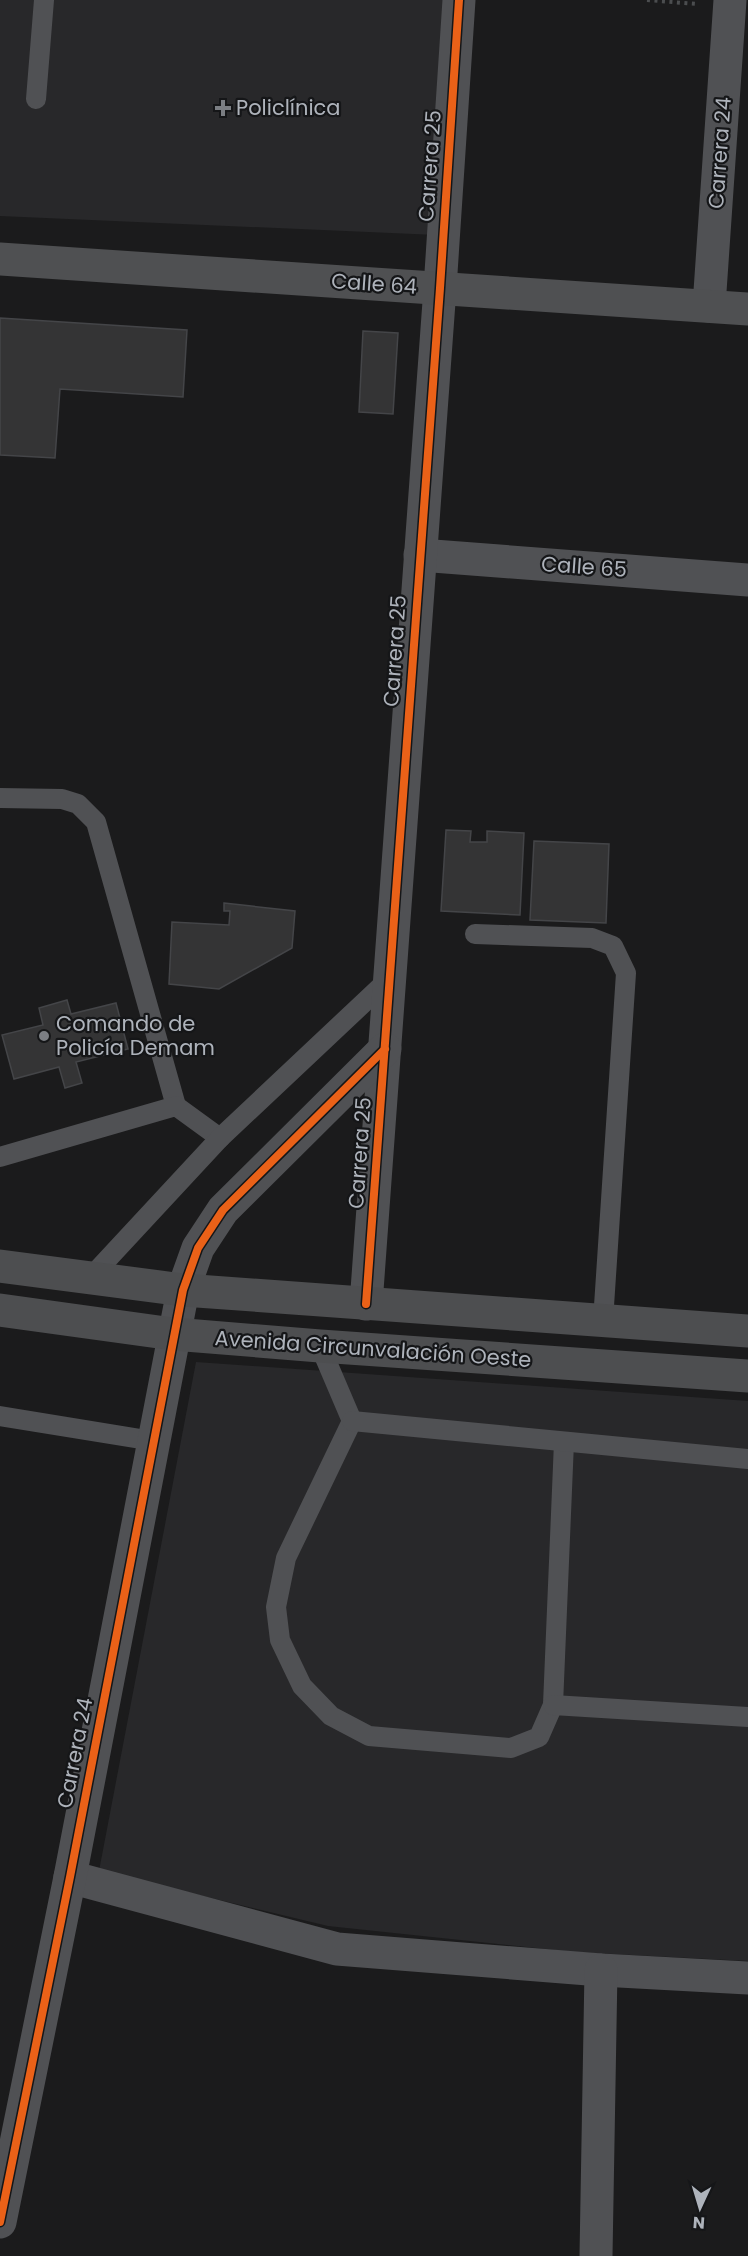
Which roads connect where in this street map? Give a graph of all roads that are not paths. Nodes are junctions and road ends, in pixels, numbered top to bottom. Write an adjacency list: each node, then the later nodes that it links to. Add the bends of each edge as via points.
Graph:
1 (44, 0): 4 (lane)
2 (459, 0): 6 (street, Carrera 25)
3 (736, 4): 7 (street, Carrera 24)
4 (36, 99)
5 (0, 258): 6 (street, Calle 64)
6 (440, 288): 7 (street, Calle 64); 9 (street, Carrera 25)
7 (709, 306): 8 (street, Calle 64)
8 (748, 309)
9 (420, 555): 10 (street, Calle 65); 13 (street, Carrera 25)
10 (748, 580)
11 (0, 798): 15 (lane, via 62,799 78,804 96,822)
12 (475, 934): 23 (lane, via 592,938 613,946 626,973)
13 (390, 978): 14 (street, Carrera 25); 16 (lane)
14 (385, 1049): 20 (street, Carrera 24, via 223,1210 198,1248); 21 (street, Carrera 25)
15 (176, 1106): 16 (lane); 17 (lane)
16 (220, 1138): 19 (lane)
17 (0, 1157)
18 (0, 1266): 19 (main road)
19 (90, 1278): 20 (main road)
20 (183, 1290): 21 (main road); 25 (street, Carrera 24)
21 (366, 1304): 23 (main road)
22 (0, 1310): 25 (main road, Avenida Circunvalación Oeste)
23 (603, 1321): 24 (main road)
24 (748, 1331)
25 (174, 1334): 26 (main road, Avenida Circunvalación Oeste); 30 (street, Carrera 24)
26 (321, 1346): 27 (main road, Avenida Circunvalación Oeste); 29 (lane)
27 (748, 1376)
28 (0, 1416): 30 (lane)
29 (352, 1421): 31 (lane); 33 (lane, via 286,1558 276,1607 280,1640 302,1686 331,1716 369,1736 511,1748 538,1737)
30 (153, 1441): 35 (street, Carrera 24)
31 (564, 1443): 32 (lane); 33 (lane)
32 (748, 1459)
33 (553, 1705): 34 (lane)
34 (748, 1717)
35 (70, 1877): 36 (street, via 337,1949); 38 (street, Carrera 24)
36 (601, 1970): 37 (street); 39 (street)
37 (748, 1978)
38 (0, 2222)
39 (596, 2256)

